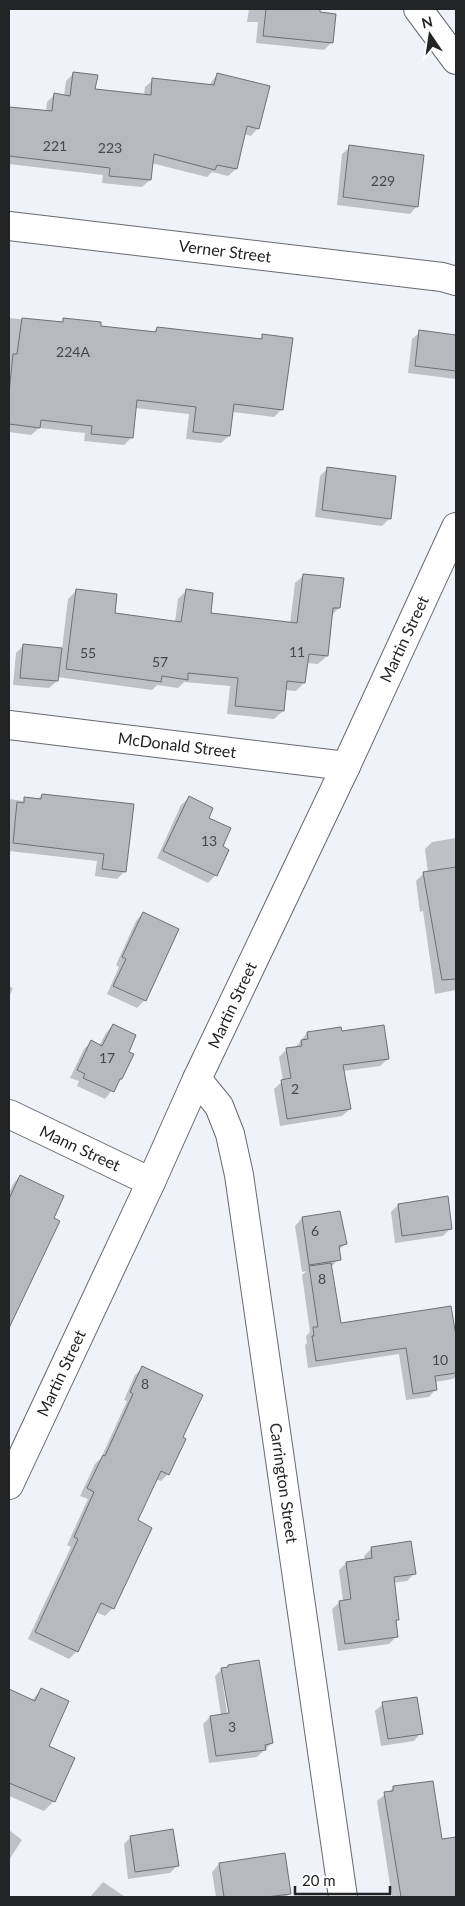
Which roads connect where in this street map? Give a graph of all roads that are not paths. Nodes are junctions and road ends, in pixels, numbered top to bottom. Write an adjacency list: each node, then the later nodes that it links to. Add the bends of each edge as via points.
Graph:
1 (418, 9): 2 (street)
2 (456, 60)
3 (9, 226): 4 (street, Verner Street)
4 (451, 277)
5 (456, 527): 7 (street, Martin Street)
6 (9, 725): 7 (street, McDonald Street)
7 (346, 766): 8 (street, Martin Street)
8 (197, 1078): 10 (street, Martin Street); 12 (street, Carrington Street, via 219,1106 230,1134 239,1176)
9 (9, 1114): 10 (street, Mann Street)
10 (150, 1182): 11 (street, Martin Street)
11 (9, 1485)
12 (343, 1897)

